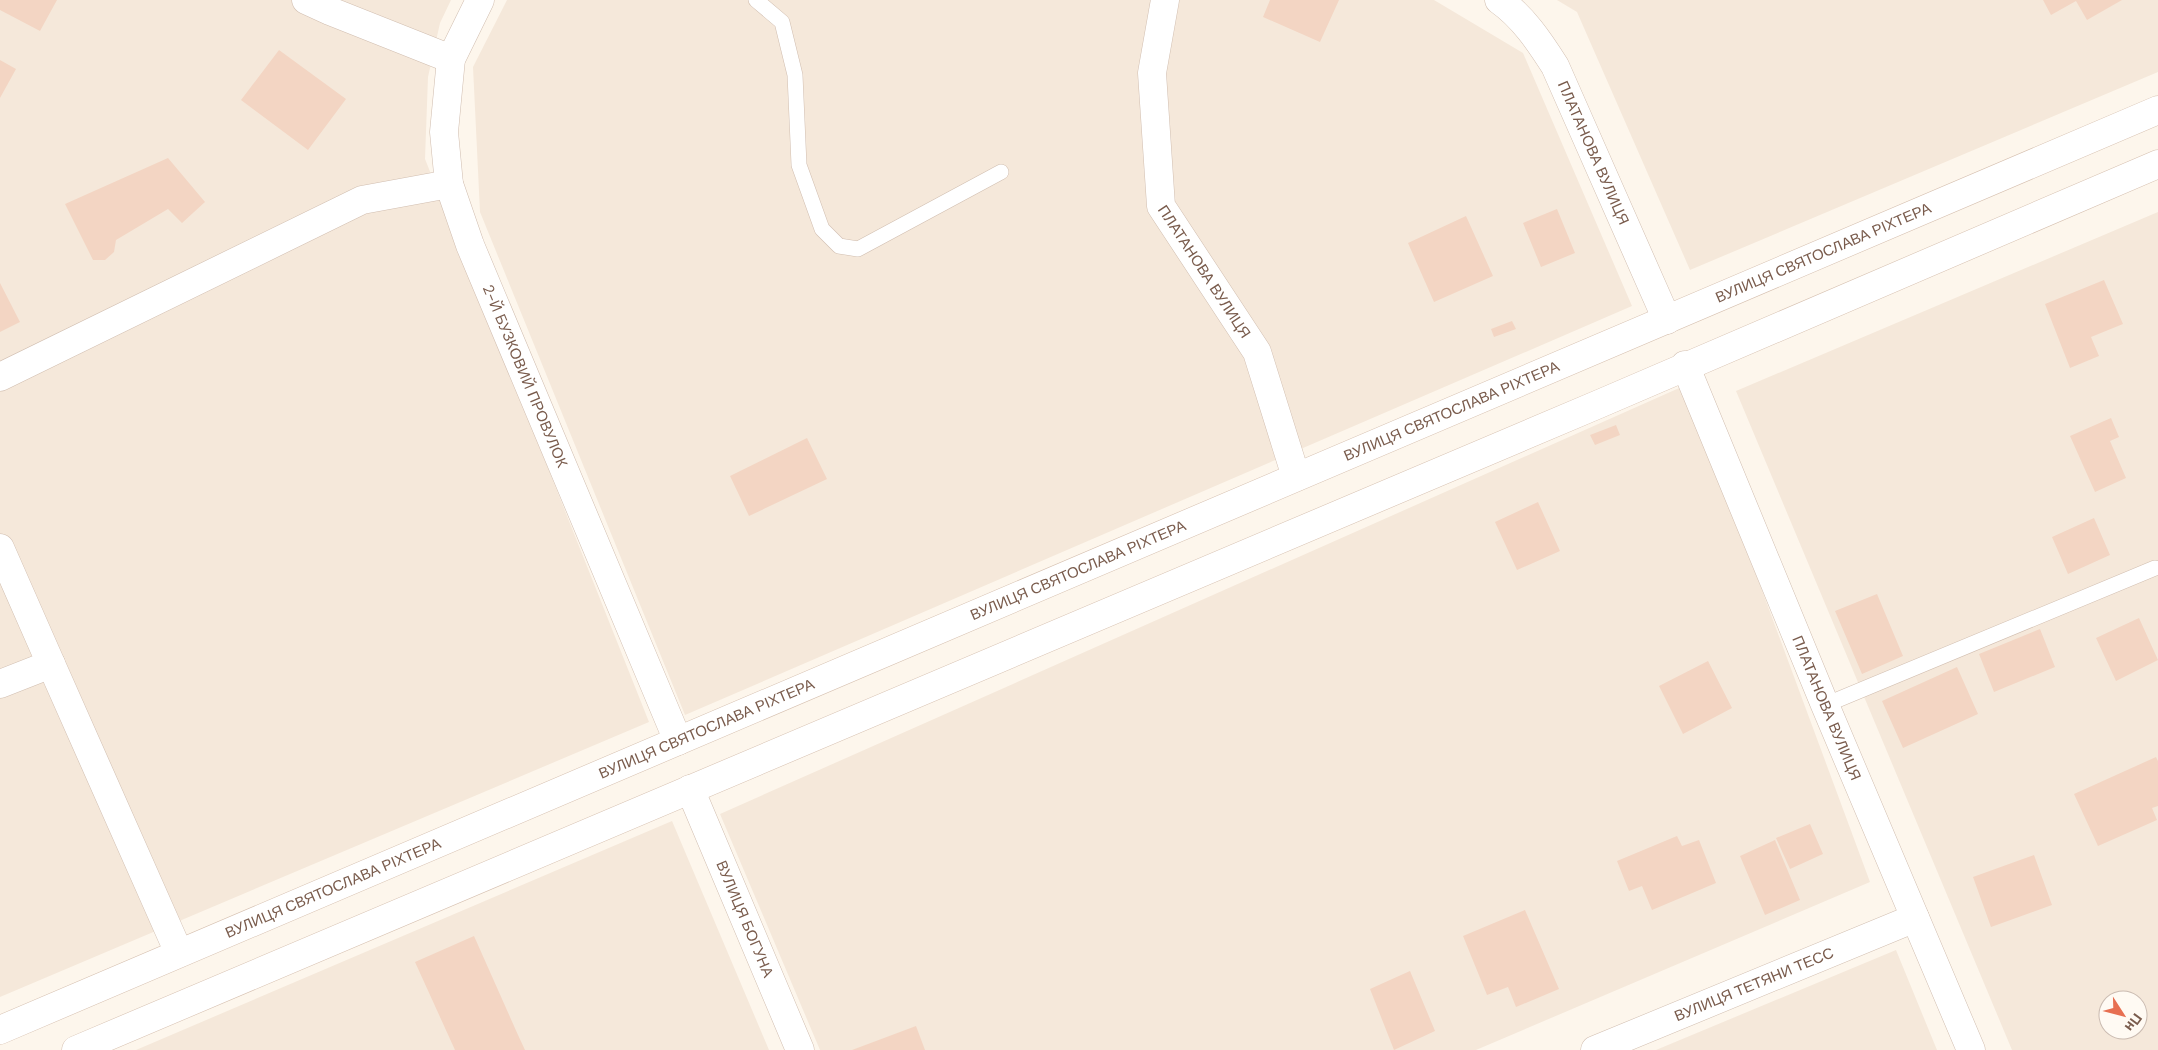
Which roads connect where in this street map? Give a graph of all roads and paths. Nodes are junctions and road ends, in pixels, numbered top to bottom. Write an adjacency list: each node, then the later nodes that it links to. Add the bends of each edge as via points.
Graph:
1 (306, 0): 6 (main road)
2 (480, 0): 6 (main road, 2-Й БУЗКОВИЙ ПРОВУЛОК)
3 (756, 0): 9 (lane, via 782,22 794,75 799,165 822,229 839,246 858,249)
4 (1165, 0): 14 (main road, ПЛАТАНОВА ВУЛИЦЯ, via 1152,73 1161,206 1257,352)
5 (1499, 0): 11 (main road, ПЛАТАНОВА ВУЛИЦЯ, via 1514,10 1555,66)
6 (451, 59): 10 (main road, 2-Й БУЗКОВИЙ ПРОВУЛОК, via 444,132)
7 (2158, 110): 11 (main road, ВУЛИЦЯ СВЯТОСЛАВА РІХТЕРА)
8 (2158, 164): 12 (main road)
9 (1000, 172)
10 (449, 184): 13 (main road, via 362,200); 20 (main road, 2-Й БУЗКОВИЙ ПРОВУЛОК, via 470,246)
11 (1667, 320): 14 (main road, ВУЛИЦЯ СВЯТОСЛАВА РІХТЕРА)
12 (1685, 365): 19 (main road, ПЛАТАНОВА ВУЛИЦЯ); 21 (main road)
13 (0, 377)
14 (1296, 477): 20 (main road, ВУЛИЦЯ СВЯТОСЛАВА РІХТЕРА)
15 (0, 548): 17 (main road)
16 (2155, 568): 19 (lane)
17 (51, 664): 18 (main road); 23 (main road)
18 (0, 684)
19 (1825, 705): 22 (main road, ПЛАТАНОВА ВУЛИЦЯ)
20 (678, 741): 23 (main road, ВУЛИЦЯ СВЯТОСЛАВА РІХТЕРА)
21 (690, 789): 25 (main road); 26 (main road, ВУЛИЦЯ БОГУНА)
22 (1915, 918): 27 (main road, ВУЛИЦЯ ТЕТЯНИ ТЕСС); 28 (main road, ПЛАТАНОВА ВУЛИЦЯ)
23 (179, 954): 24 (main road, ВУЛИЦЯ СВЯТОСЛАВА РІХТЕРА)
24 (0, 1030)
25 (76, 1050)
26 (800, 1050)
27 (1594, 1050)
28 (1971, 1050)

